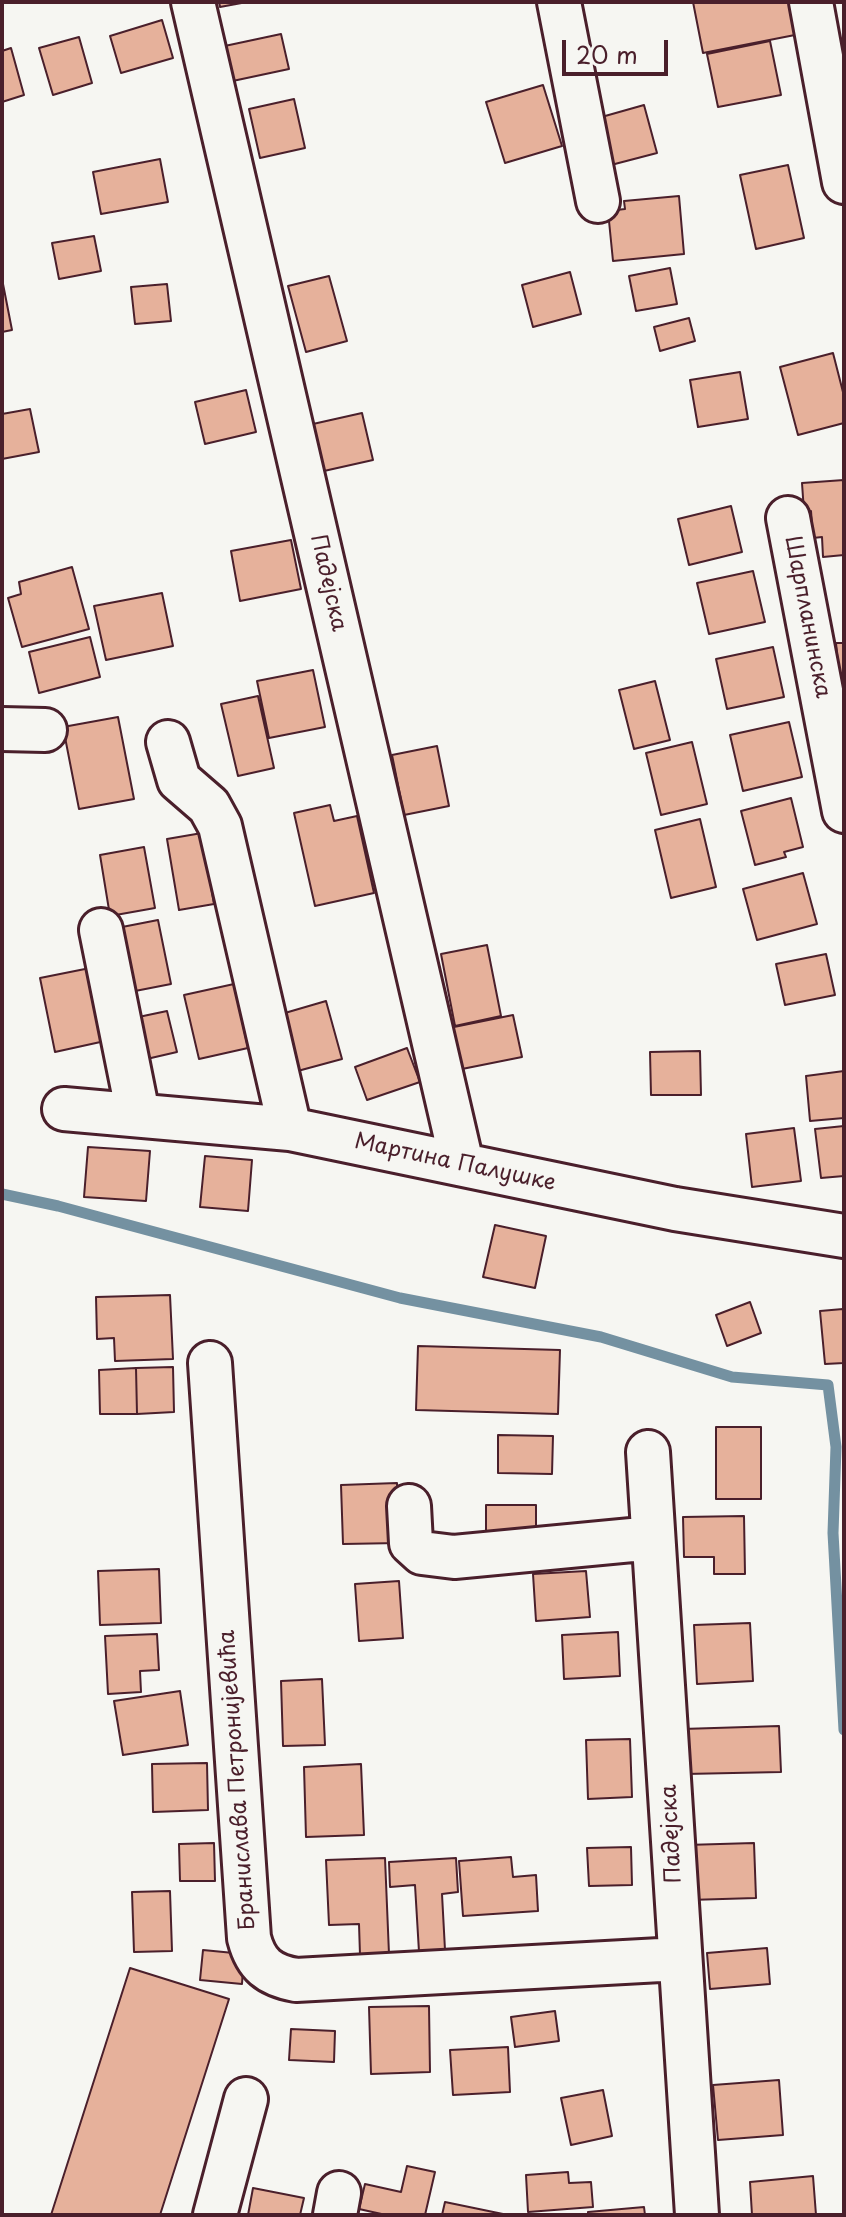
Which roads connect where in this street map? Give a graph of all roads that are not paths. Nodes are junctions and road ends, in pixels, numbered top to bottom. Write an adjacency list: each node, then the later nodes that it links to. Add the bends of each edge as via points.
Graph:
1 (193, 2): 15 (street, Падејска)
2 (559, 2): 5 (street)
3 (811, 2): 4 (street)
4 (844, 182)
5 (598, 201)
6 (788, 518): 10 (street, Шарпланинска)
7 (2, 729): 8 (street)
8 (45, 730)
9 (168, 742): 14 (street, via 179,780 209,806 220,826)
10 (844, 811)
11 (101, 930): 13 (street)
12 (64, 1109): 13 (street, Мартина Палушке)
13 (138, 1114): 14 (street, Мартина Палушке)
14 (290, 1129): 15 (street, Мартина Палушке)
15 (462, 1164): 16 (street, Мартина Палушке, via 675,1209)
16 (844, 1236)
17 (210, 1363): 21 (street, Бранислава Петронијевића, via 249,1938 264,1969 296,1980)
18 (648, 1452): 20 (street, Падејска)
19 (409, 1506): 20 (street, via 411,1543 422,1553 454,1557)
20 (653, 1538): 21 (street, Падејска)
21 (679, 1959): 24 (street, Падејска)
22 (246, 2099): 23 (street)
23 (215, 2215)
24 (697, 2215)

